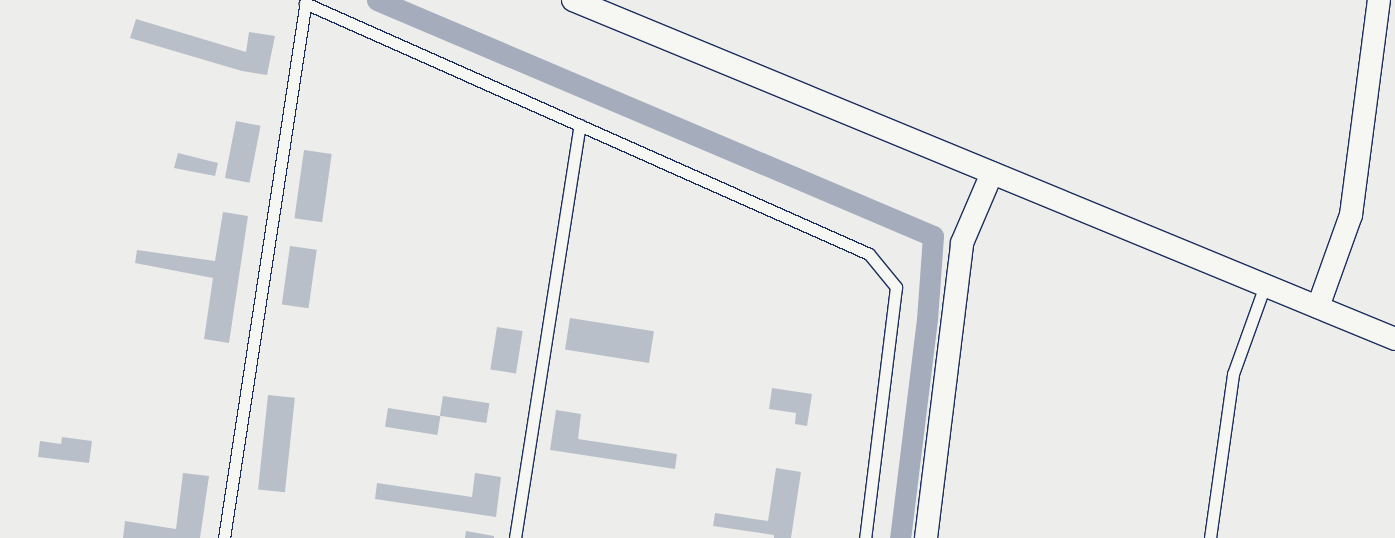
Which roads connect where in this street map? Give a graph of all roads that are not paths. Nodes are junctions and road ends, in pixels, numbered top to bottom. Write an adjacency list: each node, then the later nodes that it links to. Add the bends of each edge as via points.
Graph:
1 (573, 0): 5 (street)
2 (1379, 0): 7 (street, via 1351,215)
3 (305, 1): 4 (lane); 9 (lane)
4 (580, 125): 10 (lane); 11 (lane, via 869,254 896,287)
5 (992, 173): 6 (street); 12 (street, via 962,243)
6 (1265, 285): 7 (street); 13 (lane, via 1233,374)
7 (1318, 307): 8 (street)
8 (1395, 339)
9 (224, 538)
10 (515, 538)
11 (865, 538)
12 (926, 538)
13 (1210, 538)

